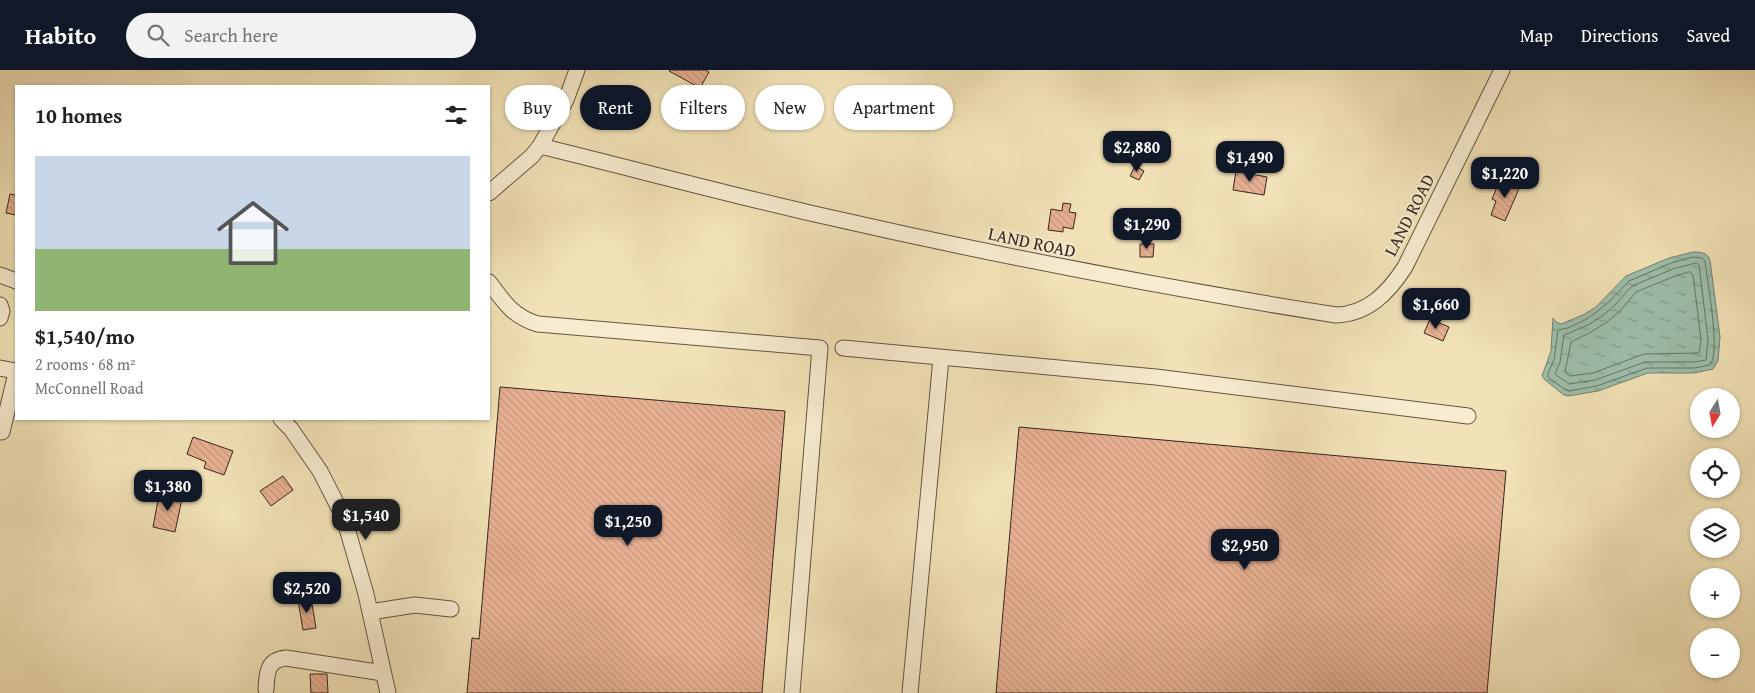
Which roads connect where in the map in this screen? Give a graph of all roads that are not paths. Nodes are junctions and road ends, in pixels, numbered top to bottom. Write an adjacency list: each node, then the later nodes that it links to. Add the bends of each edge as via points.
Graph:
1 (577, 70): 3 (street, via 566,100)
2 (1502, 70): 3 (street, LAND ROAD, via 1405,268 1383,296 1363,310 1348,315 1217,296 1048,265 809,213)
3 (540, 146): 4 (street)
4 (490, 192)
5 (490, 283): 21 (street, via 507,307 524,320 538,324 820,348)
6 (0, 306): 7 (street)
7 (0, 318)
8 (843, 348): 9 (street)
9 (941, 358): 13 (street, via 1156,377); 22 (street)
10 (0, 368): 11 (street)
11 (15, 372)
12 (15, 376): 15 (street)
13 (1468, 416)
14 (282, 420): 17 (street, via 320,471 344,518)
15 (0, 431)
16 (451, 609): 17 (street, via 416,605)
17 (370, 612): 18 (street)
18 (384, 673): 19 (street, via 276,659 271,664); 20 (street)
19 (266, 688)
20 (388, 693)
21 (792, 693)
22 (910, 693)

